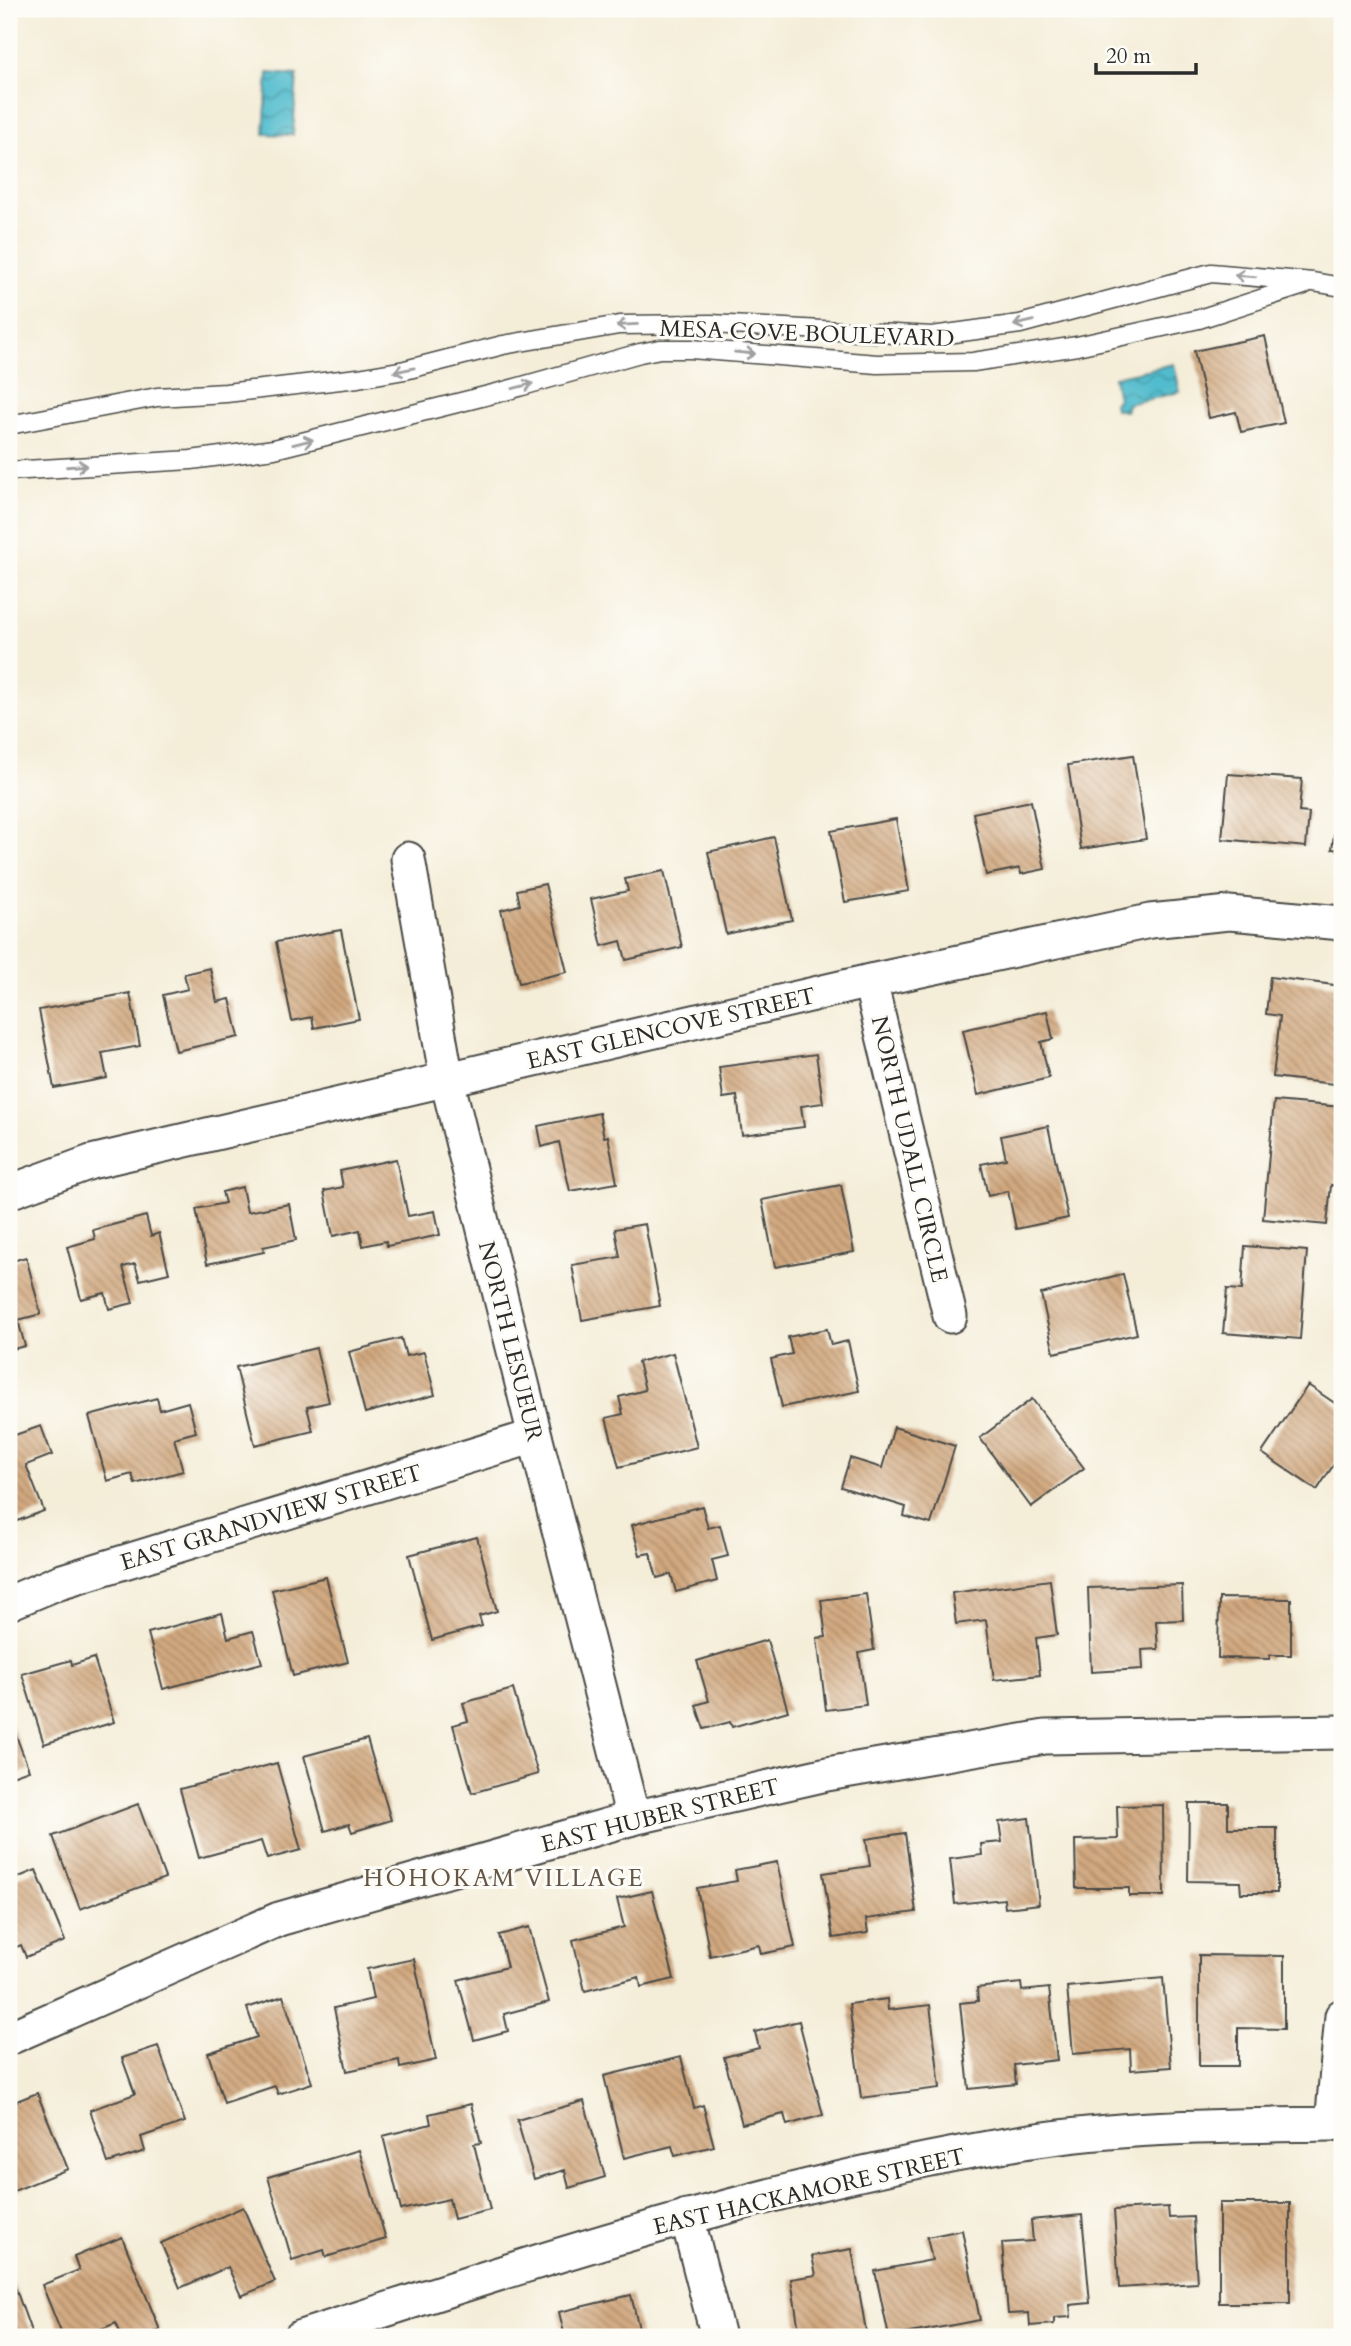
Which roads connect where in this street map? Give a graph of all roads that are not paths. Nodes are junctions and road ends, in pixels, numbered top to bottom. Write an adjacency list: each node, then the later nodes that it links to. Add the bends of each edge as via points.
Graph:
1 (1313, 282): 2 (lane, MESA COVE BOULEVARD); 3 (lane, MESA COVE BOULEVARD, one-way to 3, via 1211,273 1020,324 932,336 711,324 619,325 503,345 358,379 158,397); 4 (lane, MESA COVE BOULEVARD, one-way to 1, via 191,460 274,449 660,349 877,364 973,362 1077,346 1199,319)
2 (1342, 287)
3 (9, 425)
4 (9, 471)
5 (408, 859): 8 (street, NORTH LESUEUR)
6 (1342, 923): 7 (street, EAST GLENCOVE STREET, via 1228,913 1150,921)
7 (870, 981): 8 (street, EAST GLENCOVE STREET); 10 (street, NORTH UDALL CIRCLE)
8 (447, 1080): 9 (street, EAST GLENCOVE STREET, via 90,1162); 11 (street, NORTH LESUEUR)
9 (9, 1192)
10 (950, 1316)
11 (535, 1436): 12 (street, EAST GRANDVIEW STREET, via 59,1582); 14 (street, NORTH LESUEUR)
12 (9, 1603)
13 (1342, 1732): 14 (street, EAST HUBER STREET, via 1045,1737 827,1774)
14 (633, 1818): 16 (street, EAST HUBER STREET, via 279,1919)
15 (1342, 2016): 17 (street, EAST HACKAMORE STREET, via 1332,2124 1173,2127 1026,2142 895,2166)
16 (9, 2038)
17 (687, 2217): 18 (street, EAST HACKAMORE STREET); 19 (street)
18 (300, 2337)
19 (718, 2337)

